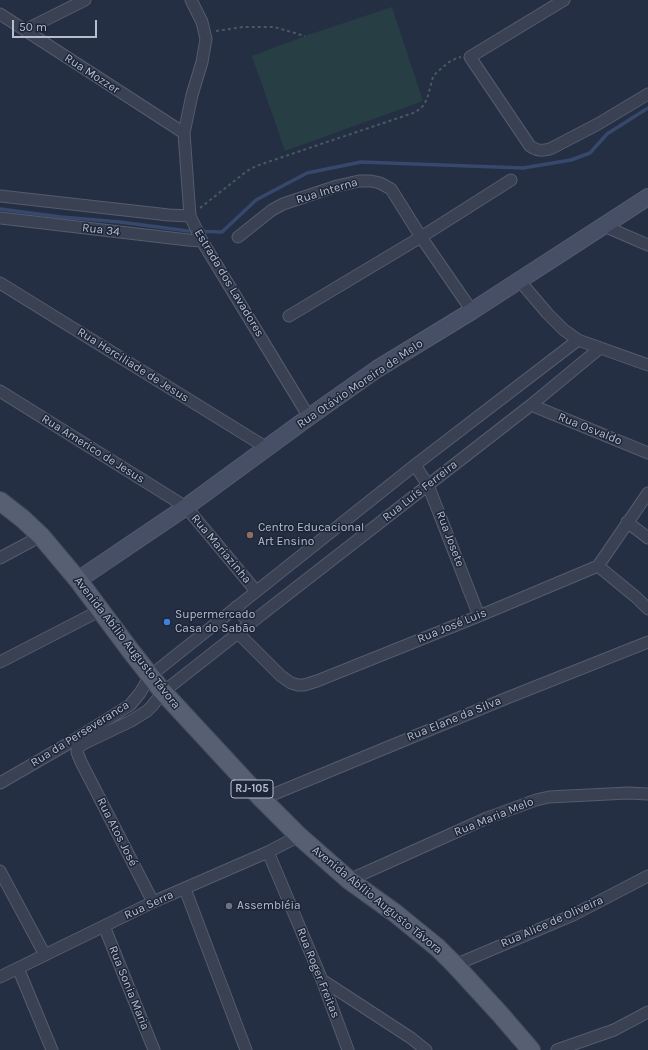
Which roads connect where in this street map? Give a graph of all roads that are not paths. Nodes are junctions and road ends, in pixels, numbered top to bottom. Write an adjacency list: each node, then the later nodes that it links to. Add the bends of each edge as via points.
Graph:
1 (85, 0): 5 (street)
2 (191, 0): 7 (street, Estrada dos Lavadores, via 202,22 205,44)
3 (564, 0): 6 (street, via 470,57 530,146 542,151 550,149)
4 (0, 14): 5 (street, Rua Mozzer)
5 (24, 30): 7 (street, Rua Mozzer)
6 (648, 94)
7 (184, 133): 12 (street, Estrada dos Lavadores)
8 (511, 180): 15 (street)
9 (0, 196): 12 (street)
10 (648, 197): 13 (street, Rua Otávio Moreira de Melo)
11 (0, 218): 16 (street, Rua 34, via 188,240)
12 (191, 219): 16 (street, Estrada dos Lavadores)
13 (604, 226): 17 (street); 18 (street, Rua Otávio Moreira de Melo)
14 (238, 237): 15 (street, Rua Interna, via 277,207 359,181 380,183 391,189)
15 (421, 237): 20 (street, Rua Interna); 21 (street)
16 (200, 238): 27 (street, Estrada dos Lavadores)
17 (648, 245)
18 (519, 280): 20 (street, Rua Otávio Moreira de Melo); 22 (street, via 547,314)
19 (0, 283): 28 (street, Rua Herciliade de Jesus)
20 (472, 311): 27 (street, Rua Otávio Moreira de Melo, via 377,369)
21 (289, 316)
22 (578, 340): 23 (street); 30 (street, Rua Luís Ferreira)
23 (600, 348): 24 (street); 26 (street, Rua Luís Ferreira)
24 (648, 365)
25 (0, 391): 34 (street, Rua Americo de Jesus)
26 (531, 405): 29 (street, Rua Osvaldo); 31 (street, Rua Luís Ferreira)
27 (309, 417): 28 (street, Rua Otávio Moreira de Melo)
28 (267, 448): 34 (street, Rua Otávio Moreira de Melo)
29 (648, 453)
30 (415, 465): 31 (street, Rua Josete); 41 (street, Rua Luís Ferreira)
31 (428, 485): 45 (street, Rua Josete); 46 (street, Rua Luís Ferreira)
32 (648, 493): 35 (street)
33 (0, 501): 36 (main road, Avenida Abílio Augusto Távora / RJ-105)
34 (186, 507): 40 (street, Rua Otávio Moreira de Melo); 41 (street, Rua Mariazinha)
35 (627, 522): 37 (street); 39 (street)
36 (41, 536): 38 (street); 40 (main road, Avenida Abílio Augusto Távora / RJ-105)
37 (648, 538)
38 (0, 558)
39 (598, 566): 43 (street); 45 (street, Rua José Luis)
40 (78, 580): 44 (main road, Avenida Abílio Augusto Távora / RJ-105)
41 (256, 591): 42 (street, Rua Luís Ferreira)
42 (236, 607): 46 (street); 50 (street, Rua Luís Ferreira)
43 (648, 608)
44 (101, 610): 49 (street); 50 (main road, Avenida Abílio Augusto Távora / RJ-105)
45 (479, 616): 47 (street, Rua José Luis, via 304,685 291,683 281,676)
46 (250, 624): 47 (street, Rua Luís Ferreira)
47 (238, 633): 51 (street, Rua Luís Ferreira)
48 (648, 642): 55 (street, Rua Elane da Silva)
49 (0, 662)
50 (150, 676): 51 (main road, Avenida Abílio Augusto Távora / RJ-105); 53 (street, Rua da Perseveranca, via 130,705)
51 (163, 692): 52 (street, Rua Luís Ferreira, via 152,706 131,721 80,746 77,752); 55 (main road, Avenida Abílio Augusto Távora / RJ-105)
52 (81, 762): 62 (street, Rua Atos José)
53 (0, 783)
54 (648, 794): 60 (street, Rua Maria Melo, via 549,797 536,800 487,818)
55 (262, 799): 56 (main road, Avenida Abílio Augusto Távora / RJ-105)
56 (299, 836): 57 (street, Rua Serra); 60 (main road, Avenida Abílio Augusto Távora / RJ-105)
57 (268, 852): 61 (street, Rua Serra); 68 (street, Rua Roger Freitas)
58 (0, 871): 64 (street)
59 (648, 876): 65 (street, Rua Alice de Oliveira, via 573,915)
60 (349, 880): 65 (main road, Avenida Abílio Augusto Távora / RJ-105, via 420,933)
61 (185, 889): 62 (street, Rua Serra); 72 (street)
62 (153, 902): 63 (street, Rua Serra)
63 (104, 926): 64 (street, Rua Serra); 71 (street, Rua Sonia Maria)
64 (45, 955): 66 (street, Rua Serra)
65 (455, 965): 75 (main road, Avenida Abílio Augusto Távora / RJ-105)
66 (18, 968): 67 (street, Rua Serra); 70 (street)
67 (0, 977)
68 (322, 980): 73 (street, Rua Roger Freitas); 74 (street)
69 (648, 1012): 76 (street, via 614,1030)
70 (52, 1050)
71 (154, 1050)
72 (246, 1050)
73 (348, 1050)
74 (426, 1050)
75 (531, 1050)
76 (558, 1050)

